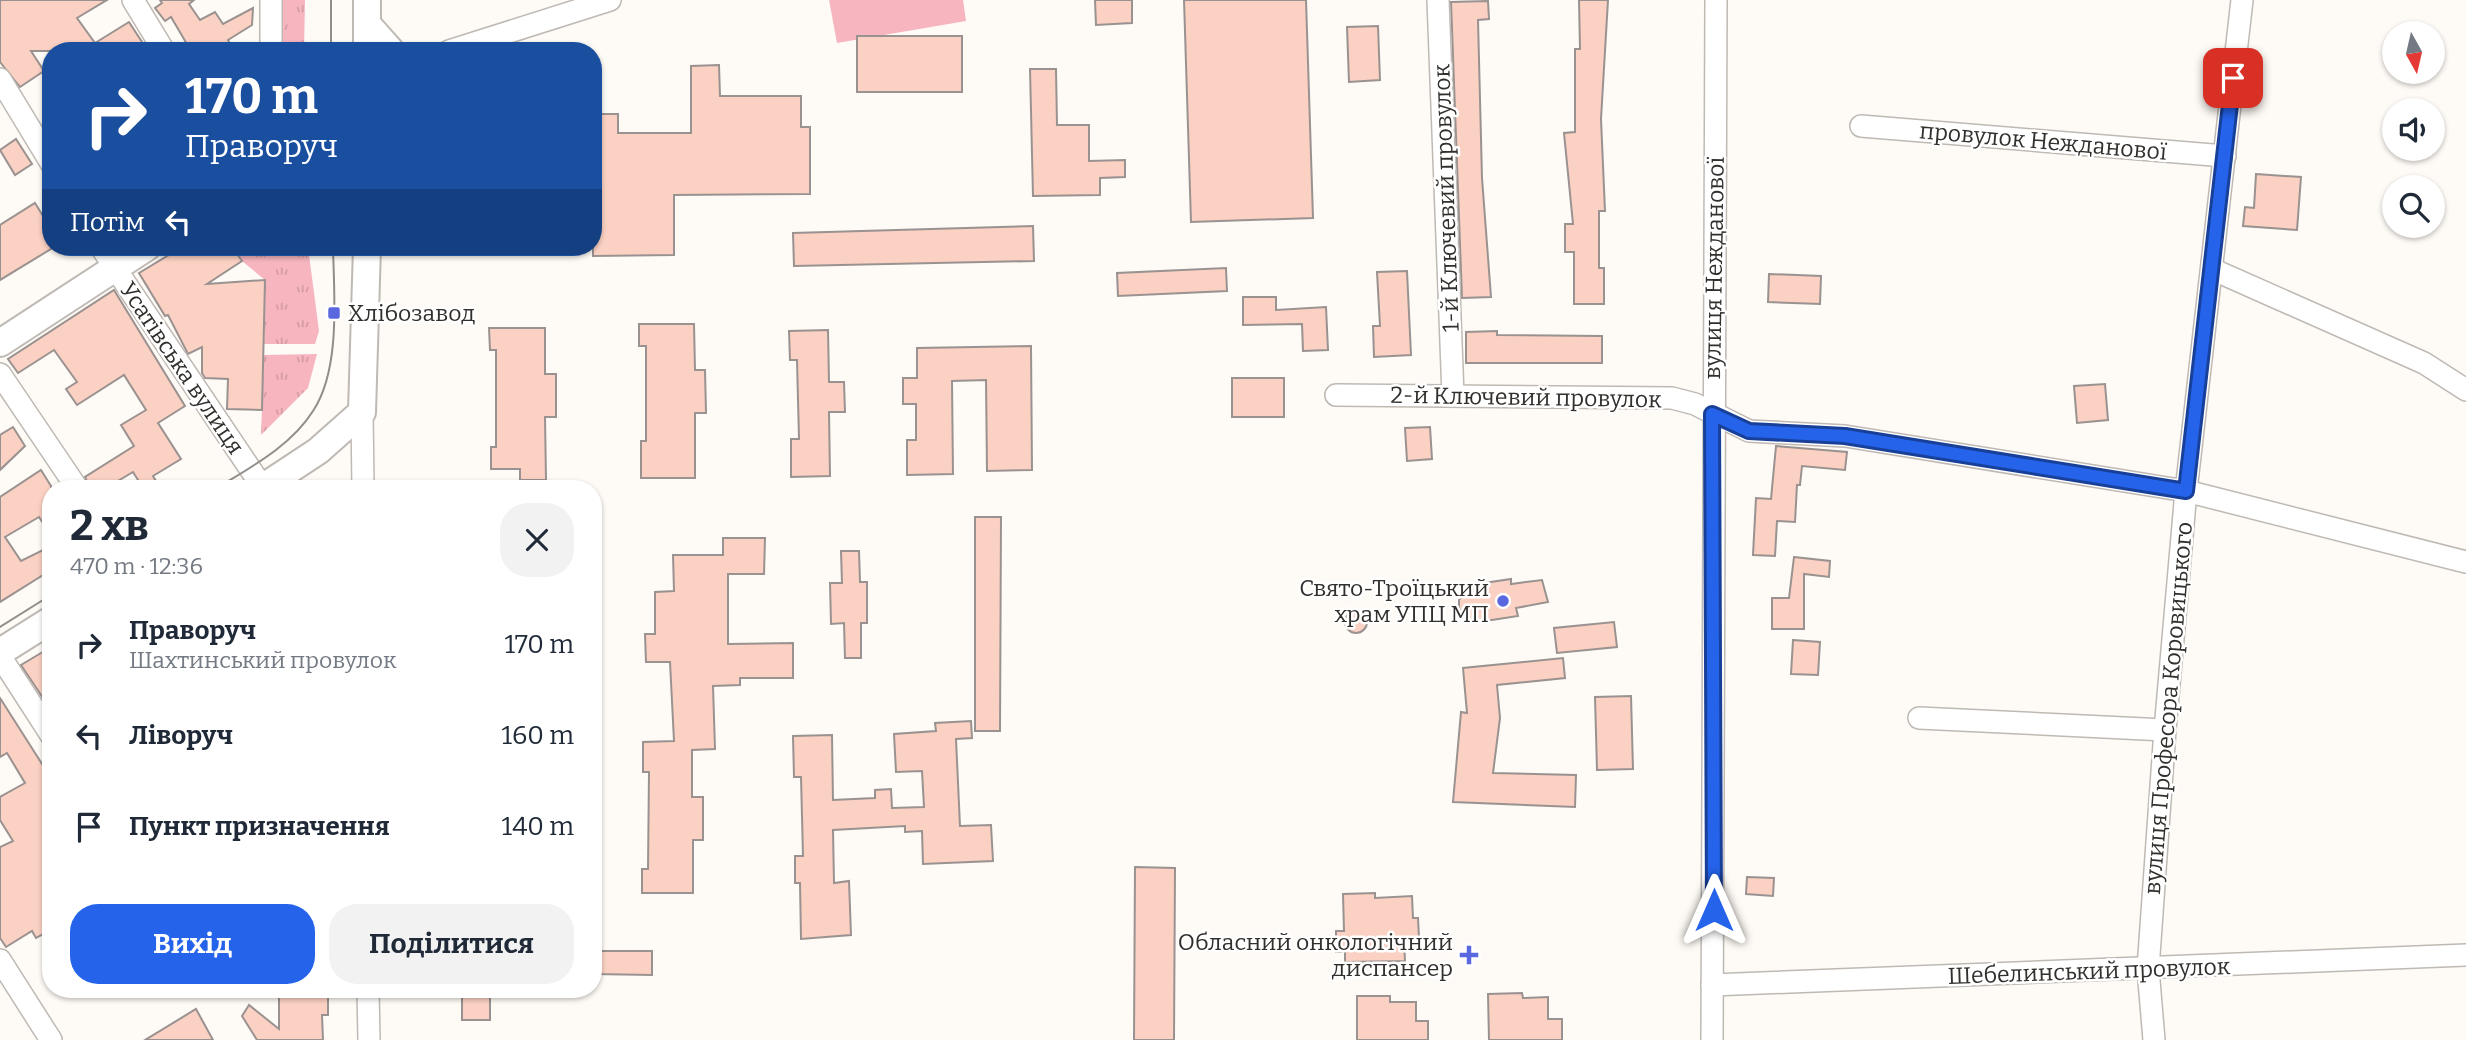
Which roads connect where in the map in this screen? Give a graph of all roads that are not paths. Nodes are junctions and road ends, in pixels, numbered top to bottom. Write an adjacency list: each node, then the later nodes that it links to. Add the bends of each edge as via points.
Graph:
1 (133, 0): 8 (street)
2 (271, 0): 9 (street)
3 (610, 0): 12 (street)
4 (1438, 0): 24 (street, 1-й Ключевий провулок)
5 (1716, 0): 26 (street, вулиця Нежданової)
6 (2242, 0): 16 (street, вулиця Професора Коровицького)
7 (367, 12): 10 (main road); 11 (main road)
8 (159, 42)
9 (271, 42)
10 (367, 42)
11 (385, 42)
12 (477, 42)
13 (0, 79): 15 (street)
14 (1861, 126): 16 (street, провулок Нежданової)
15 (42, 148)
16 (2225, 156): 19 (street, вулиця Професора Коровицького)
17 (367, 256): 25 (main road)
18 (108, 258): 20 (main road); 28 (street, Усатівська вулиця)
19 (2214, 270): 22 (street, via 2424,363); 31 (street, вулиця Професора Коровицького)
20 (0, 343)
21 (0, 374): 27 (street)
22 (2466, 390)
23 (1336, 395): 24 (street, 2-й Ключевий провулок)
24 (1453, 396): 26 (street, 2-й Ключевий провулок, via 1672,398)
25 (362, 412): 29 (main road, via 318,451); 30 (street)
26 (1712, 414): 31 (street, 2-й Ключевий провулок, via 1749,431 1845,436); 41 (street, вулиця Нежданової)
27 (72, 480)
28 (258, 480)
29 (275, 480)
30 (363, 480)
31 (2186, 491): 32 (street, 2-й Ключевий провулок); 37 (street, вулиця Професора Коровицького)
32 (2466, 562)
33 (42, 626): 34 (main road)
34 (0, 654): 36 (street)
35 (1919, 718): 37 (street)
36 (42, 721)
37 (2165, 730): 40 (street, вулиця Професора Коровицького)
38 (2466, 955): 40 (street, Шебелинський провулок)
39 (0, 960): 43 (street)
40 (2148, 969): 41 (street, Шебелинський провулок); 46 (street, вулиця Професора Коровицького)
41 (1712, 985): 45 (street, вулиця Нежданової)
42 (368, 998): 44 (street)
43 (51, 1040)
44 (369, 1040)
45 (1712, 1040)
46 (2154, 1040)

